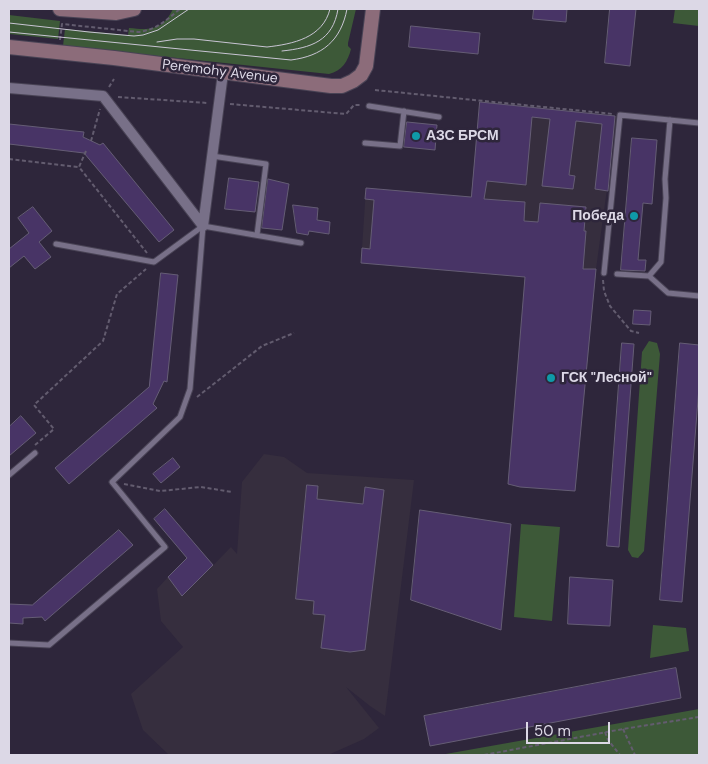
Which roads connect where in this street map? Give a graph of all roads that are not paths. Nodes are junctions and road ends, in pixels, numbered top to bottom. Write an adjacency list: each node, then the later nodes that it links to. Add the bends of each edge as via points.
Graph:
1 (60, 9): 2 (main road, via 116,13)
2 (134, 9)
3 (373, 9): 5 (main road, Peremohy Avenue, via 366,66 361,75 342,86)
4 (9, 47): 5 (main road, Peremohy Avenue)
5 (223, 73): 13 (street)
6 (9, 88): 14 (street, via 103,96)
7 (369, 106): 8 (lane)
8 (404, 111): 9 (lane); 12 (lane, via 400,146)
9 (440, 117)
10 (670, 120): 11 (lane); 18 (lane, via 620,114); 20 (lane, via 661,262)
11 (699, 123)
12 (365, 143)
13 (212, 156): 14 (street); 15 (lane, via 266,164)
14 (203, 226): 15 (lane); 17 (lane, via 154,262); 24 (lane, via 190,389 180,417 112,482 164,547 48,645)
15 (257, 235): 16 (lane)
16 (301, 243)
17 (56, 244)
18 (604, 273)
19 (617, 274): 20 (lane)
20 (648, 276): 21 (lane, via 668,293)
21 (699, 296)
22 (33, 450): 23 (lane)
23 (9, 475)
24 (9, 643)

